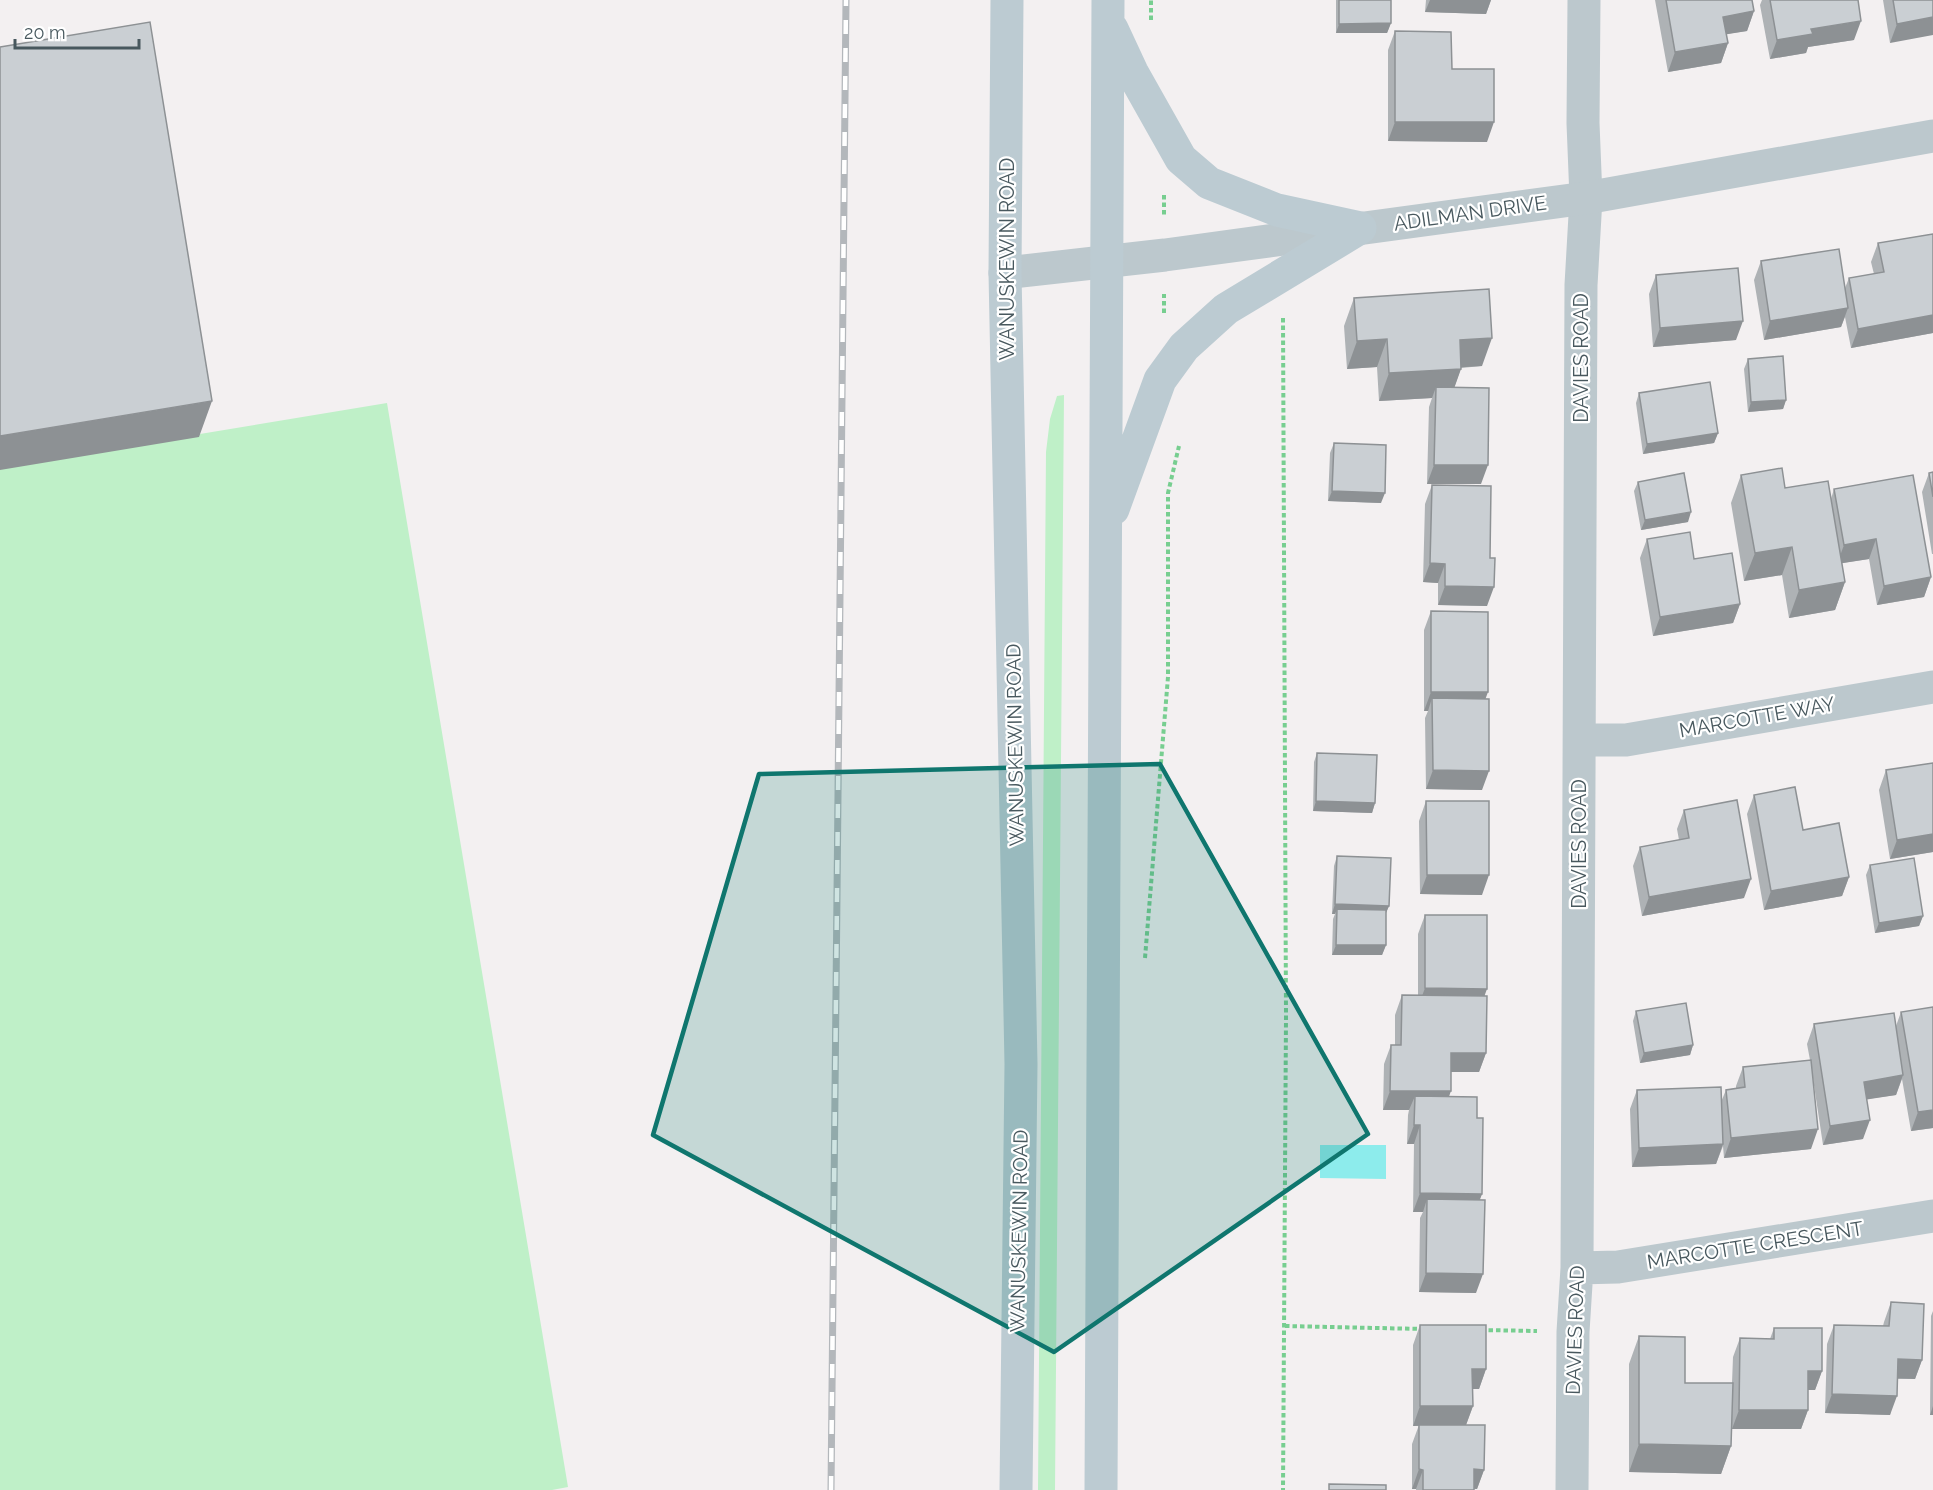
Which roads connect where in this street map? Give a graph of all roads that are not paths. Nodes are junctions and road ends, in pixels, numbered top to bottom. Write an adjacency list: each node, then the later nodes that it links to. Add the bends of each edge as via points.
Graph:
1 (1007, 0): 8 (main road, WANUSKEWIN ROAD)
2 (1584, 0): 5 (street, DAVIES ROAD)
3 (1108, 10): 6 (main road, via 1131,72 1181,159 1209,183 1277,210); 7 (main road)
4 (1933, 136): 5 (street, ADILMAN DRIVE)
5 (1586, 198): 6 (street, ADILMAN DRIVE); 11 (street, DAVIES ROAD, via 1581,285)
6 (1360, 228): 7 (street, ADILMAN DRIVE); 9 (main road, via 1226,309 1185,347 1160,380)
7 (1107, 262): 8 (street, ADILMAN DRIVE); 9 (main road)
8 (1005, 273): 14 (main road, WANUSKEWIN ROAD, via 1021,1064)
9 (1106, 527): 15 (main road)
10 (1933, 687): 11 (street, MARCOTTE WAY, via 1626,740)
11 (1580, 740): 13 (street, DAVIES ROAD)
12 (1933, 1216): 13 (street, MARCOTTE CRESCENT, via 1618,1267)
13 (1577, 1268): 16 (street, DAVIES ROAD)
14 (1016, 1490)
15 (1101, 1490)
16 (1572, 1490)

